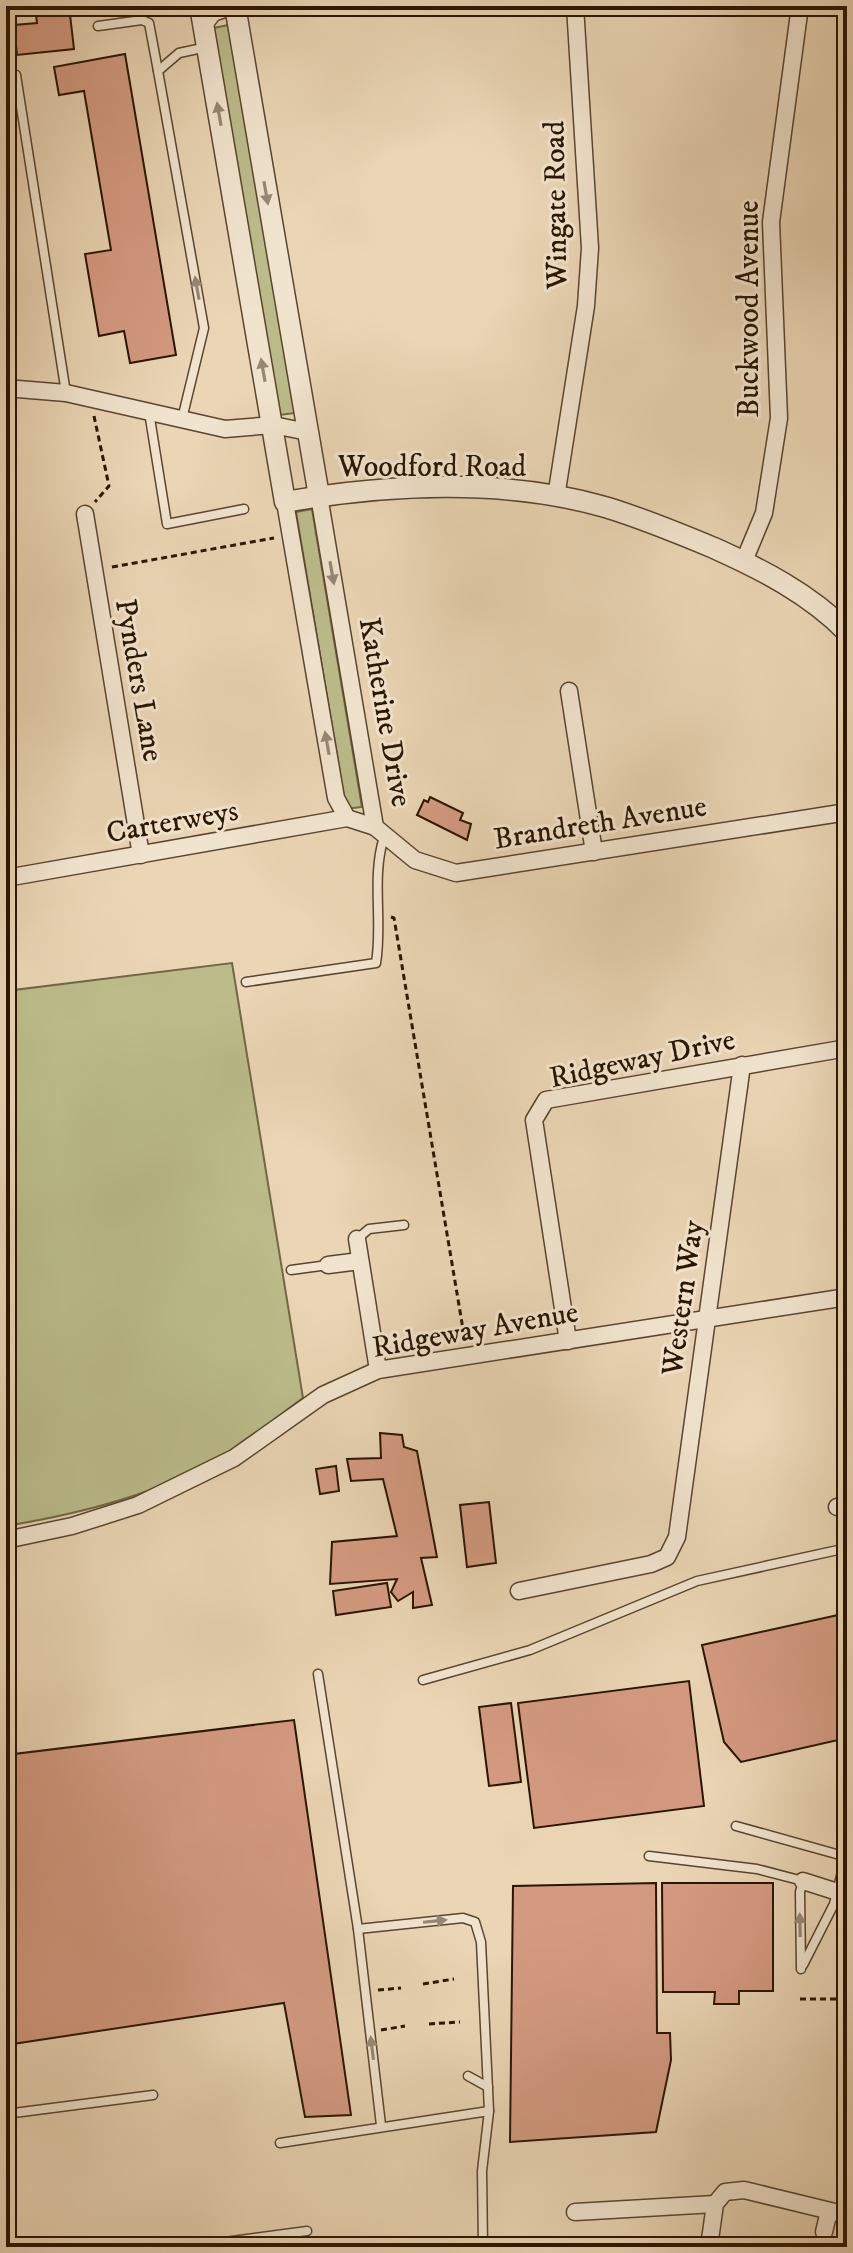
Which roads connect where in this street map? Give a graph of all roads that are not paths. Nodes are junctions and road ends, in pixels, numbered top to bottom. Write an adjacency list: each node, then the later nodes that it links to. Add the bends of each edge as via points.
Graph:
1 (234, 6): 5 (street, Katherine Drive, via 213,13); 13 (street, Katherine Drive, one-way to 13)
2 (575, 6): 15 (street, Wingate Road, via 590,248)
3 (800, 6): 19 (street, Buckwood Avenue, via 771,222 779,418 764,513)
4 (98, 26): 6 (lane, via 149,23)
5 (203, 26): 6 (lane, Katherine Drive); 12 (street, Katherine Drive, one-way to 5)
6 (158, 71): 11 (lane, one-way to 6, via 204,328)
7 (16, 75): 9 (lane)
8 (6, 388): 9 (street)
9 (66, 393): 10 (street)
10 (148, 411): 11 (street); 17 (lane, via 167,524)
11 (182, 419): 12 (street, via 225,429)
12 (273, 425): 13 (street); 16 (street, Katherine Drive)
13 (308, 432): 14 (street, Katherine Drive)
14 (319, 496): 15 (street, Woodford Road, via 498,489); 16 (street); 24 (street, Katherine Drive, one-way to 24)
15 (556, 497): 19 (street, Woodford Road, via 604,507)
16 (285, 502): 23 (street, Katherine Drive, one-way to 16, via 336,798)
17 (244, 509)
18 (85, 514): 26 (street, Pynders Lane)
19 (744, 561): 20 (street, Woodford Road, via 787,585)
20 (847, 632)
21 (569, 691): 25 (street)
22 (847, 812): 25 (street, Brandreth Avenue)
23 (347, 818): 24 (street, Katherine Drive); 26 (street, Carterweys)
24 (380, 832): 25 (street, Brandreth Avenue, via 415,860 456,873); 28 (lane, via 376,963)
25 (594, 852)
26 (141, 855): 27 (street, Carterweys)
27 (6, 878)
28 (246, 982)
29 (847, 1048): 30 (street, Ridgeway Drive)
30 (742, 1065): 37 (street, Western Way); 38 (street, Ridgeway Drive, via 546,1100 534,1120)
31 (404, 1225): 32 (lane, via 369,1229)
32 (357, 1239): 33 (street)
33 (360, 1261): 34 (street); 39 (street)
34 (328, 1265): 35 (lane)
35 (291, 1270)
36 (847, 1297): 37 (street, Ridgeway Avenue)
37 (708, 1319): 38 (street, Ridgeway Avenue); 42 (street, Western Way, via 677,1537 667,1557)
38 (568, 1341): 39 (street, Ridgeway Avenue)
39 (378, 1370): 40 (street, Ridgeway Avenue, via 323,1395 234,1458 138,1505)
40 (6, 1540)
41 (847, 1548): 44 (lane, via 697,1581 530,1650)
42 (519, 1591)
43 (318, 1674): 50 (lane)
44 (423, 1680)
45 (736, 1826): 46 (lane)
46 (847, 1855): 49 (lane)
47 (649, 1856): 48 (lane, via 757,1869)
48 (803, 1881): 49 (street); 49 (lane, one-way to 48, via 801,1969)
49 (843, 1893)
50 (358, 1929): 52 (lane, one-way to 52, via 463,1918 475,1922 481,1942); 56 (lane, one-way to 50)
51 (468, 2076): 52 (lane)
52 (488, 2087): 54 (lane)
53 (153, 2095): 55 (lane)
54 (489, 2111): 56 (lane); 65 (lane, via 482,2171)
55 (6, 2114)
56 (381, 2125): 57 (lane)
57 (280, 2143)
58 (715, 2204): 59 (street, via 725,2192 744,2190); 60 (street); 66 (street)
59 (829, 2211): 61 (street); 63 (street)
60 (575, 2212)
61 (847, 2215)
62 (307, 2231): 64 (lane)
63 (824, 2232)
64 (187, 2247)
65 (483, 2247)
66 (709, 2247)

